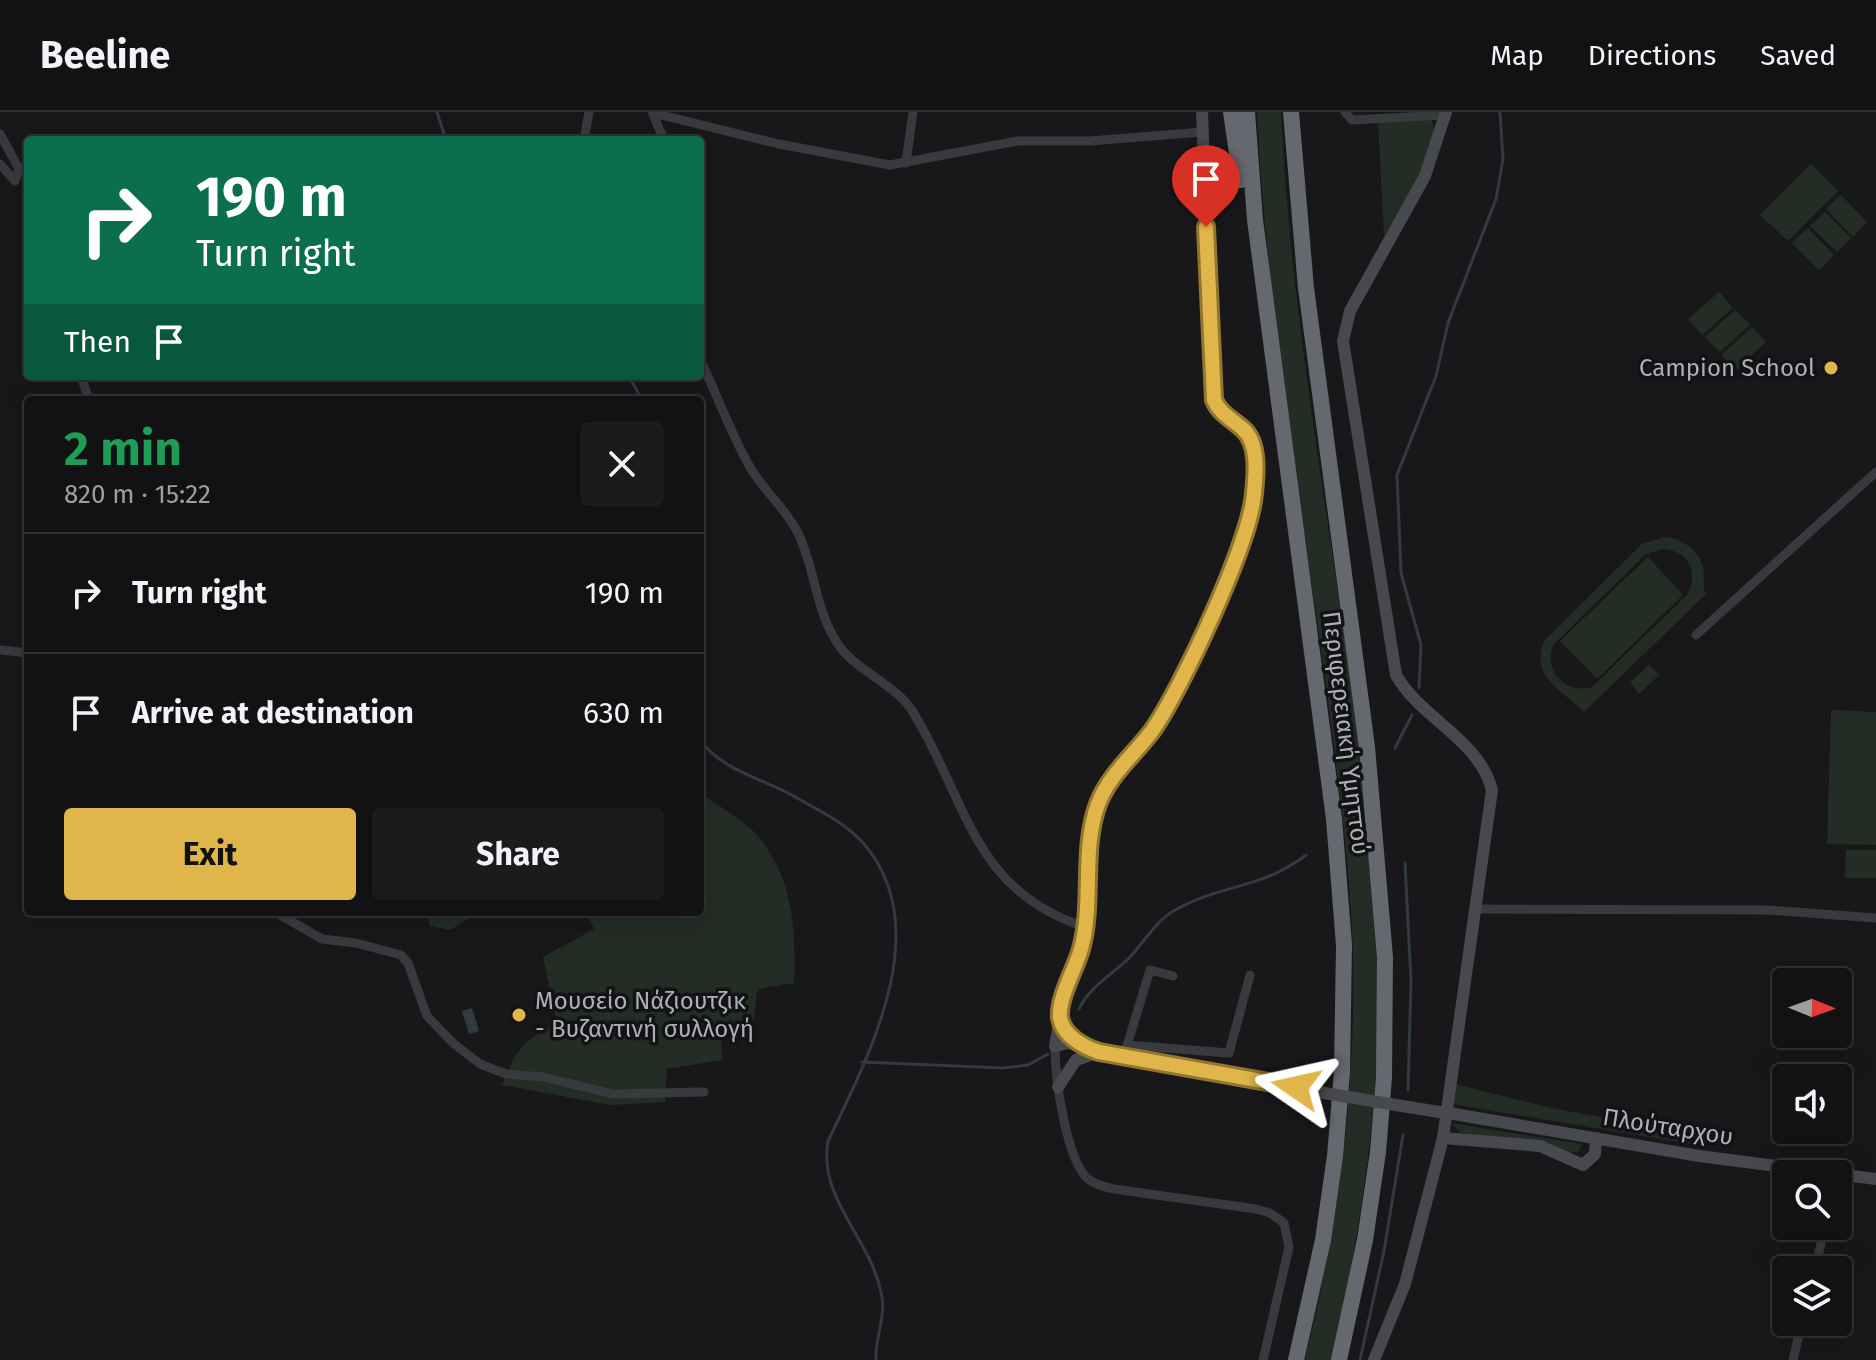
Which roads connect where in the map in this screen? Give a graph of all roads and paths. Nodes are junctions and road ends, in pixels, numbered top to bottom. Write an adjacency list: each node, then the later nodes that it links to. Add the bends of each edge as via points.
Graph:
1 (589, 112): 13 (street)
2 (652, 112): 14 (street); 15 (street, via 872,163)
3 (913, 112): 15 (street)
4 (1202, 112): 11 (street)
5 (1231, 112): 17 (highway, via 1251,244)
6 (1247, 112): 17 (highway, Περιφερειακή Υμηττού)
7 (1291, 112): 43 (highway, Περιφερειακή Υμηττού, via 1306,288 1367,747 1385,957 1378,1152)
8 (1345, 112): 10 (street, via 1352,120)
9 (1446, 114): 10 (street); 23 (street, via 1425,176 1347,316 1343,347 1396,675 1412,700 1477,759 1492,790)
10 (1394, 115)
11 (1202, 132): 15 (street, via 1018,141); 26 (street, via 1214,400 1252,442 1253,507 1240,549 1167,706 1098,805)
12 (0, 134): 16 (street, via 19,169 15,181)
13 (585, 136)
14 (662, 136)
15 (906, 163)
16 (0, 164)
17 (1266, 303): 42 (highway, Περιφερειακή Υμηττού, via 1334,819 1344,945 1335,1156)
18 (704, 368): 26 (street, via 753,472 797,531 823,615 841,647 912,709 1005,882 1051,916)
19 (1876, 472): 20 (street)
20 (1696, 635)
21 (0, 650): 22 (street)
22 (24, 653)
23 (1477, 909): 25 (street, via 1767,910); 35 (street)
24 (282, 916): 34 (street, via 322,939 401,955 427,1016 480,1064 506,1074 613,1094)
25 (1876, 918)
26 (1085, 927): 29 (street)
27 (1250, 975): 31 (street, via 1229,1053)
28 (1173, 976): 31 (street, via 1150,970)
29 (1060, 1017): 30 (street); 32 (street)
30 (1055, 1046): 32 (street); 33 (street)
31 (1126, 1050): 32 (street, Πλούταρχου); 36 (street, Πλούταρχου, bridge, via 1324,1093)
32 (1082, 1052): 33 (street)
33 (1058, 1087): 41 (street, via 1080,1166 1094,1182 1256,1209 1284,1223 1289,1247)
34 (704, 1092)
35 (1443, 1138): 36 (street, via 1540,1146 1583,1165 1595,1154); 44 (street, via 1405,1284)
36 (1596, 1138): 37 (street, Πλούταρχου)
37 (1772, 1164)
38 (1852, 1176): 39 (street, Πλούταρχου)
39 (1876, 1179)
40 (1799, 1336): 45 (street)
41 (1263, 1360)
42 (1296, 1360)
43 (1339, 1360)
44 (1374, 1360)
45 (1793, 1360)

